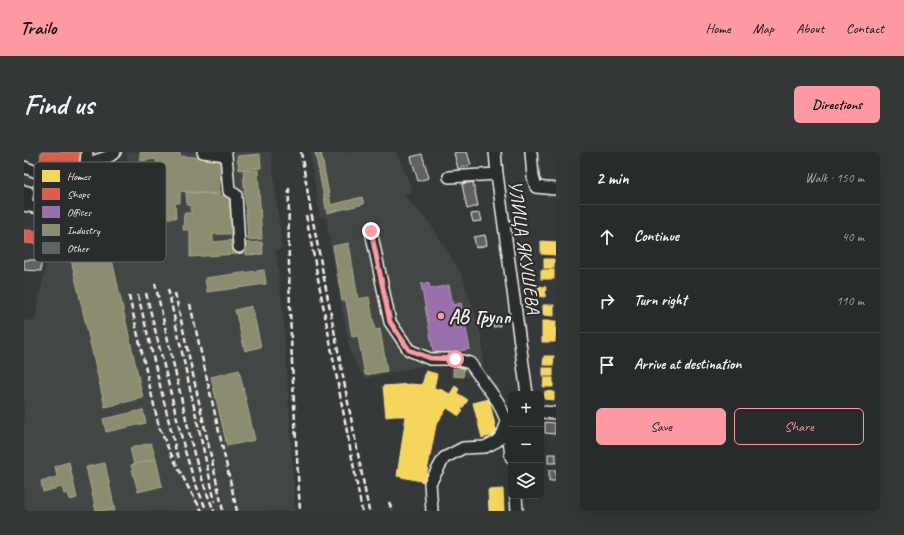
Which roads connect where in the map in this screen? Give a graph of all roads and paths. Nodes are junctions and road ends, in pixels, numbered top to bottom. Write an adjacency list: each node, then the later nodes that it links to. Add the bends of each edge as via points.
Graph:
1 (87, 152): 6 (street)
2 (115, 152): 7 (street)
3 (203, 152): 16 (street, via 226,155 229,191 236,195)
4 (496, 152): 10 (street, УЛИЦА ЯКУШЕВА)
5 (531, 152): 12 (street, via 536,187)
6 (86, 162)
7 (92, 162)
8 (24, 167): 9 (street)
9 (34, 171)
10 (497, 174): 11 (street); 17 (street, УЛИЦА ЯКУШЕВА)
11 (449, 178)
12 (556, 189)
13 (24, 191): 14 (street, via 28,192)
14 (25, 205)
15 (371, 231): 20 (street, via 390,322 409,350 430,358 455,359 470,363)
16 (239, 247)
17 (527, 391)
18 (544, 412): 19 (street)
19 (556, 413)
20 (508, 419)
21 (508, 423): 23 (street, via 497,441 485,447 463,448 444,458 430,483)
22 (516, 499): 24 (street)
23 (432, 511)
24 (517, 511)

